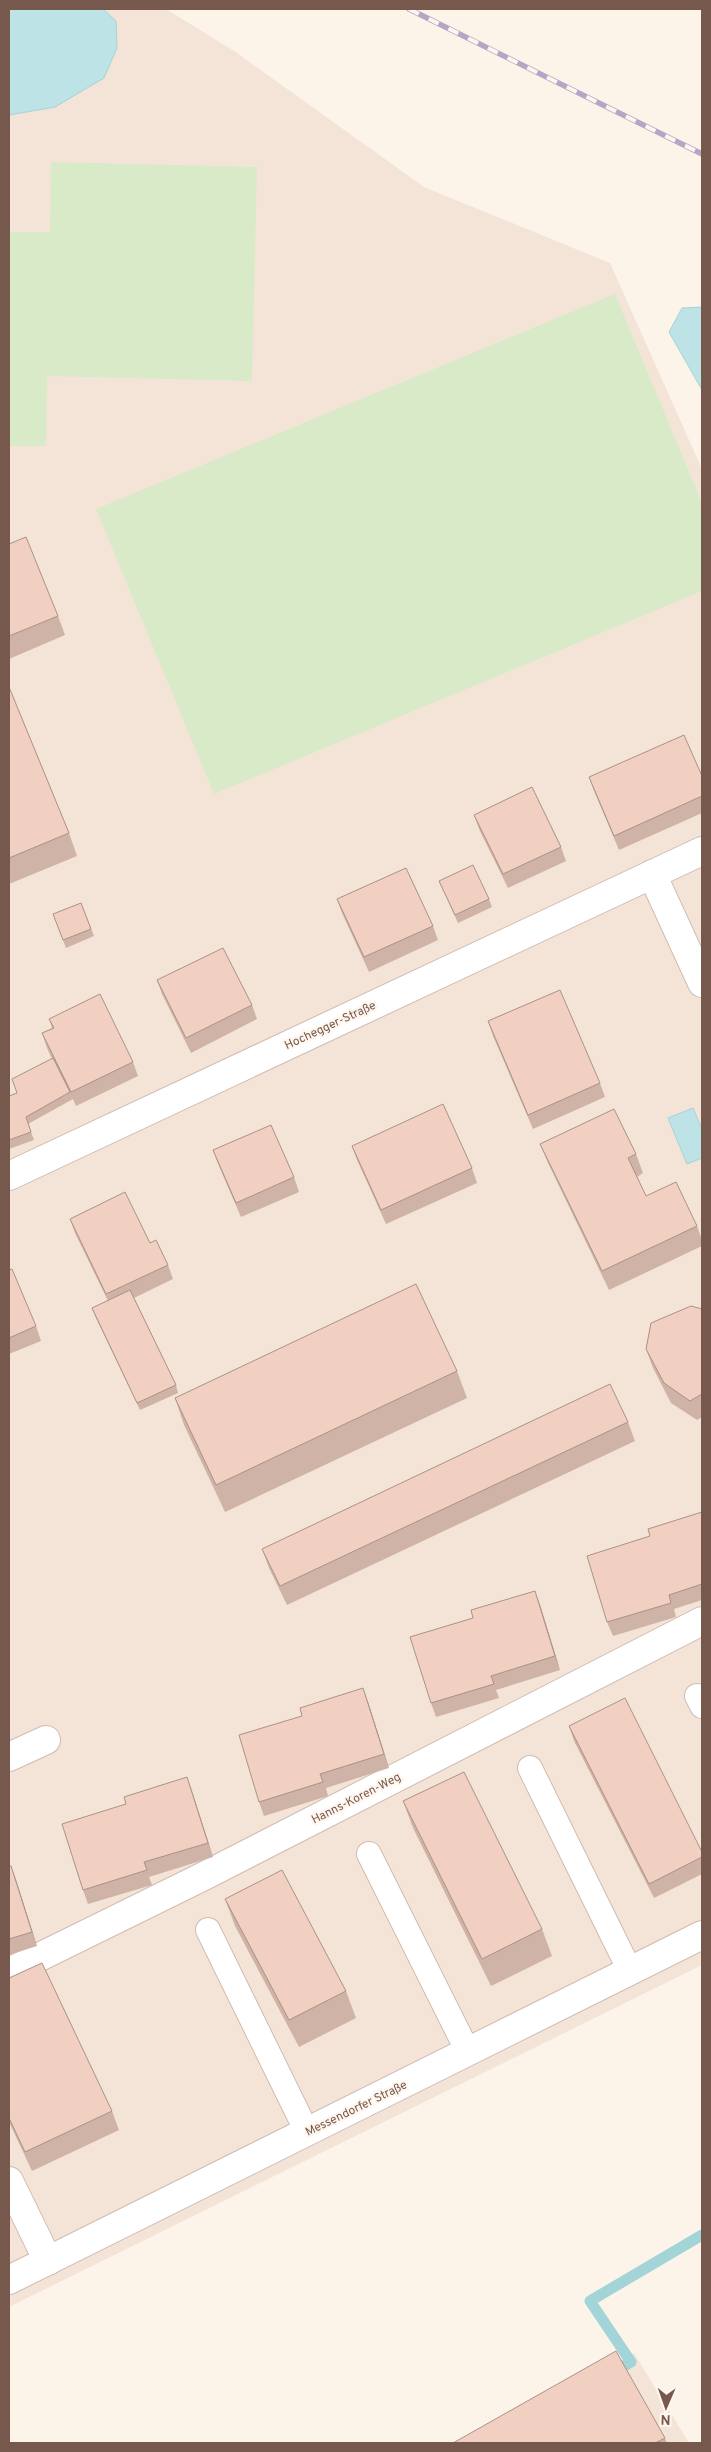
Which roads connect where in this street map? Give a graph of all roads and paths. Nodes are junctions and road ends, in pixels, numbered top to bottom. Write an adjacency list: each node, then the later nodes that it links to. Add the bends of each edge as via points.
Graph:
1 (702, 851): 2 (street, Hochegger-Straße)
2 (652, 874): 3 (street); 4 (street, Hochegger-Straße)
3 (702, 983)
4 (9, 1176)
5 (702, 1621): 13 (street, Hanns-Koren-Weg)
6 (46, 1740): 7 (street)
7 (9, 1757)
8 (530, 1768): 12 (lane)
9 (369, 1854): 14 (lane)
10 (208, 1930): 15 (lane)
11 (702, 1935): 12 (street, Messendorfer Straße)
12 (630, 1971): 14 (street, Messendorfer Straße)
13 (9, 1972)
14 (468, 2052): 15 (street, Messendorfer Straße)
15 (307, 2132): 17 (street, Messendorfer Straße)
16 (9, 2181): 17 (street)
17 (48, 2261): 18 (street, Messendorfer Straße)
18 (9, 2280)

